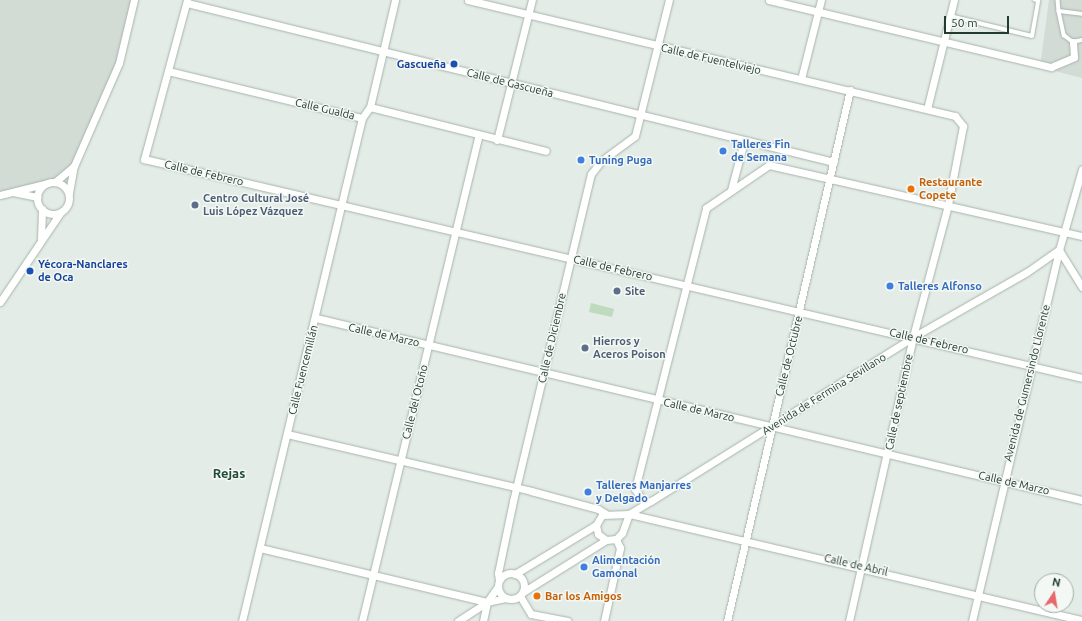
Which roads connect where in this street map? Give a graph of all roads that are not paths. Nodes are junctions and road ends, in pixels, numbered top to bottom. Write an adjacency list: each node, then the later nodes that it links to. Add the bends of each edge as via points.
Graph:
1 (134, 0): 36 (street, via 119,63)
2 (395, 0): 21 (street)
3 (468, 0): 15 (street, Calle de Fuentelviejo)
4 (532, 0): 15 (street)
5 (669, 0): 20 (street, Calle de Diciembre)
6 (770, 0): 13 (street)
7 (820, 0): 13 (street)
8 (954, 0): 16 (street)
9 (1035, 0): 16 (lane, via 1038,1 1032,36)
10 (1058, 0): 12 (lane)
11 (187, 2): 21 (street, Calle de Gascueña); 22 (street)
12 (1059, 10): 14 (lane); 19 (lane, via 1064,35)
13 (818, 12): 18 (street); 23 (street)
14 (1082, 14)
15 (529, 15): 20 (street, Calle de Fuentelviejo); 24 (street)
16 (950, 16): 18 (street)
17 (1082, 40): 19 (lane)
18 (944, 42): 19 (street, via 1051,67 1074,57); 27 (street)
19 (1073, 42)
20 (658, 47): 23 (street, Calle de Fuentelviejo); 28 (street, Calle de Diciembre)
21 (383, 52): 24 (street, Calle de Gascueña); 26 (street)
22 (168, 72): 30 (street, Calle Gualda); 45 (street, Calle de Febrero, via 144,159)
23 (801, 79): 25 (street, Calle de Fuentelviejo)
24 (511, 83): 28 (street, Calle de Gascueña); 32 (street)
25 (850, 90): 27 (street, Calle de Fuentelviejo); 35 (street, Calle de Octubre)
26 (370, 107): 30 (street, Calle Gualda); 31 (street, Calle Gualda)
27 (927, 109): 29 (street, Calle de Fuentelviejo)
28 (641, 115): 33 (street, Calle de Gascueña); 54 (street, Calle de Diciembre, via 635,136 601,161 591,174)
29 (955, 116): 46 (street, Calle de septiembre, via 963,126)
30 (362, 118): 45 (street, Calle Fuencemillán)
31 (478, 136): 32 (street, Calle Gualda); 49 (street, Calle del Otoño)
32 (497, 140): 34 (street, Calle Gualda)
33 (744, 141): 35 (street, Calle de Gascueña); 40 (street)
34 (546, 151)
35 (834, 162): 38 (street, Calle de Octubre)
36 (74, 166): 39 (street); 42 (street)
37 (1082, 169): 50 (street, Avenida de Gumersindo Llorente)
38 (830, 179): 40 (street, via 769,165); 46 (street); 58 (street, Calle de Octubre)
39 (51, 182): 41 (street); 42 (street, via 61,183); 44 (street, via 42,186)
40 (731, 190): 55 (street, via 706,208)
41 (11, 192): 43 (street); 44 (street)
42 (69, 193): 48 (street, via 68,205)
43 (0, 195)
44 (37, 197): 47 (street)
45 (341, 204): 49 (street, Calle de Febrero); 59 (street, Calle Fuencemillán)
46 (948, 205): 50 (street); 60 (street, Calle de septiembre)
47 (42, 210): 48 (street); 52 (street)
48 (60, 213): 52 (street)
49 (457, 231): 54 (street, Calle de Febrero); 61 (street, Calle del Otoño)
50 (1064, 232): 51 (street); 53 (street, Avenida de Gumersindo Llorente)
51 (1082, 236)
52 (41, 240): 57 (street)
53 (1059, 250): 56 (street); 60 (street, Avenida de Fermina Sevillano, via 1027,272); 62 (street, Avenida de Gumersindo Llorente)
54 (570, 258): 55 (street, Calle de Febrero); 63 (street, Calle de Diciembre)
55 (687, 284): 58 (street, Calle de Febrero); 65 (street)
56 (1082, 287)
57 (0, 302)
58 (800, 310): 60 (street, Calle de Febrero); 66 (street, Calle de Octubre)
59 (316, 318): 61 (street, Calle de Marzo); 67 (street, Calle Fuencemillán)
60 (913, 337): 62 (street, Calle de Febrero); 66 (street, Avenida de Fermina Sevillano); 68 (street, Calle de septiembre)
61 (430, 345): 63 (street, Calle de Marzo); 69 (street, Calle del Otoño)
62 (1032, 366): 64 (street, Calle de Febrero); 70 (street, Avenida de Gumersindo Llorente)
63 (544, 372): 65 (street, Calle de Marzo); 71 (street, Calle de Diciembre)
64 (1082, 378)
65 (657, 400): 66 (street, Calle de Marzo); 73 (street, via 635,489)
66 (772, 427): 68 (street, Calle de Marzo); 73 (street, Avenida de Fermina Sevillano); 80 (street, Calle de Octubre)
67 (287, 434): 69 (street); 81 (street, Calle Fuencemillán)
68 (888, 454): 70 (street, Calle de Marzo); 82 (street, Calle de septiembre)
69 (401, 461): 71 (street); 83 (street, Calle del Otoño)
70 (1003, 480): 72 (street, Calle de Marzo); 87 (street, Avenida de Gumersindo Llorente)
71 (516, 488): 74 (street); 85 (street, Calle de Diciembre)
72 (1082, 500)
73 (645, 504): 75 (street, Avenida de Fermina Sevillano)
74 (609, 514): 75 (street); 76 (street, via 599,518); 77 (street, via 620,519)
75 (629, 514): 77 (street); 80 (street, Calle de Abril)
76 (596, 525): 79 (street, via 598,534); 84 (street)
77 (623, 529): 78 (street)
78 (616, 539): 79 (street); 96 (street, via 620,548)
79 (606, 540): 86 (street)
80 (745, 541): 82 (street, Calle de Abril); 97 (street, Calle de Octubre)
81 (260, 548): 83 (street); 91 (street, Calle Fuencemillán)
82 (862, 566): 87 (street, Calle de Abril); 98 (street, Calle de septiembre)
83 (373, 574): 89 (street); 92 (street, Calle del Otoño)
84 (515, 574): 85 (street, via 509,573); 86 (street, via 523,581)
85 (498, 583): 88 (street, via 499,591); 89 (street)
86 (521, 594): 88 (street); 95 (street, via 531,614)
87 (979, 594): 90 (street, Calle de Abril); 99 (street, Avenida de Gumersindo Llorente)
88 (506, 598): 89 (street)
89 (487, 602): 93 (street); 94 (street)
90 (1082, 620)
91 (242, 621)
92 (362, 621)
93 (458, 621)
94 (483, 621)
95 (566, 621)
96 (604, 621)
97 (727, 621)
98 (848, 621)
99 (972, 621)

